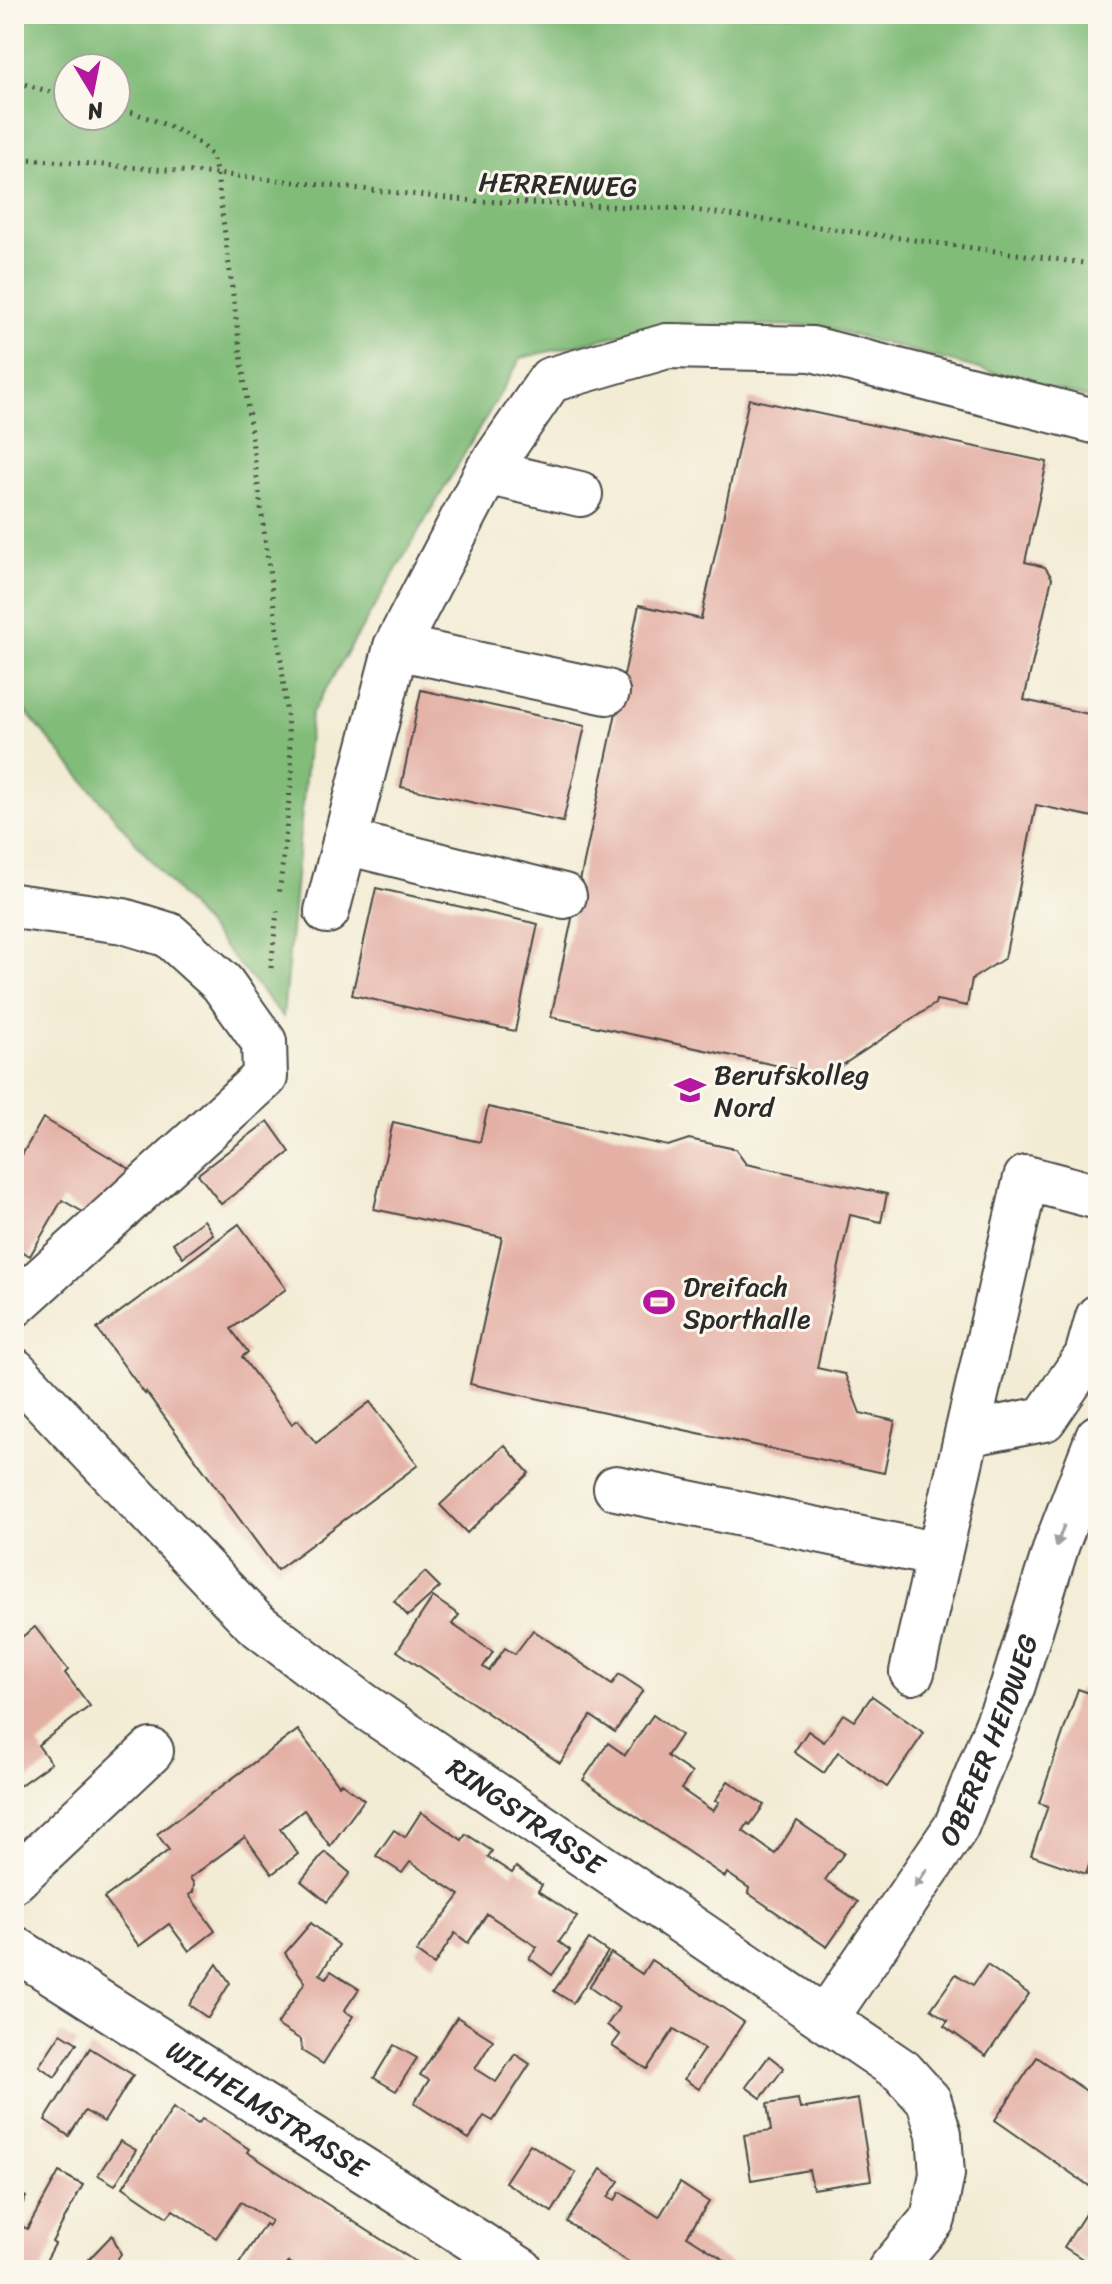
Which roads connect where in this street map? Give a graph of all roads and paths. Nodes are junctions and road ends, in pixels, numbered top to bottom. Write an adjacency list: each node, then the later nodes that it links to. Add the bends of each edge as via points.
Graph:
1 (14, 74): 2 (path, via 20,83)
2 (52, 92)
3 (132, 112): 5 (path, via 189,137 211,155)
4 (14, 158): 5 (path, HERRENWEG)
5 (217, 174): 6 (path, HERRENWEG, via 476,201 686,209); 16 (path, via 292,772)
6 (1098, 265)
7 (1098, 422): 8 (street, via 812,349 667,346 550,380)
8 (487, 472): 9 (street); 10 (street)
9 (580, 494)
10 (396, 647): 11 (street); 12 (street)
11 (607, 692)
12 (345, 842): 13 (street); 15 (street)
13 (564, 896)
14 (14, 906): 16 (street, via 123,921 169,935 222,983)
15 (327, 911)
16 (264, 1042): 18 (street, via 265,1077)
17 (1098, 1197): 21 (street, via 1026,1178)
18 (14, 1305)
19 (1098, 1317): 21 (street, via 1087,1356 1044,1419)
20 (14, 1370): 29 (street, RINGSTRASSE, via 255,1623 363,1705)
21 (967, 1434): 24 (street)
22 (1098, 1437): 29 (street, OBERER HEIDWEG, one-way to 29, via 1057,1544 1012,1688 956,1827)
23 (616, 1488): 24 (street)
24 (939, 1555): 25 (street)
25 (912, 1672)
26 (151, 1751): 27 (street)
27 (14, 1880)
28 (14, 1948): 30 (street, WILHELMSTRASSE)
29 (826, 2018): 31 (street, RINGSTRASSE, via 902,2071 929,2101 939,2134 942,2174 933,2219)
30 (521, 2270)
31 (890, 2270)

